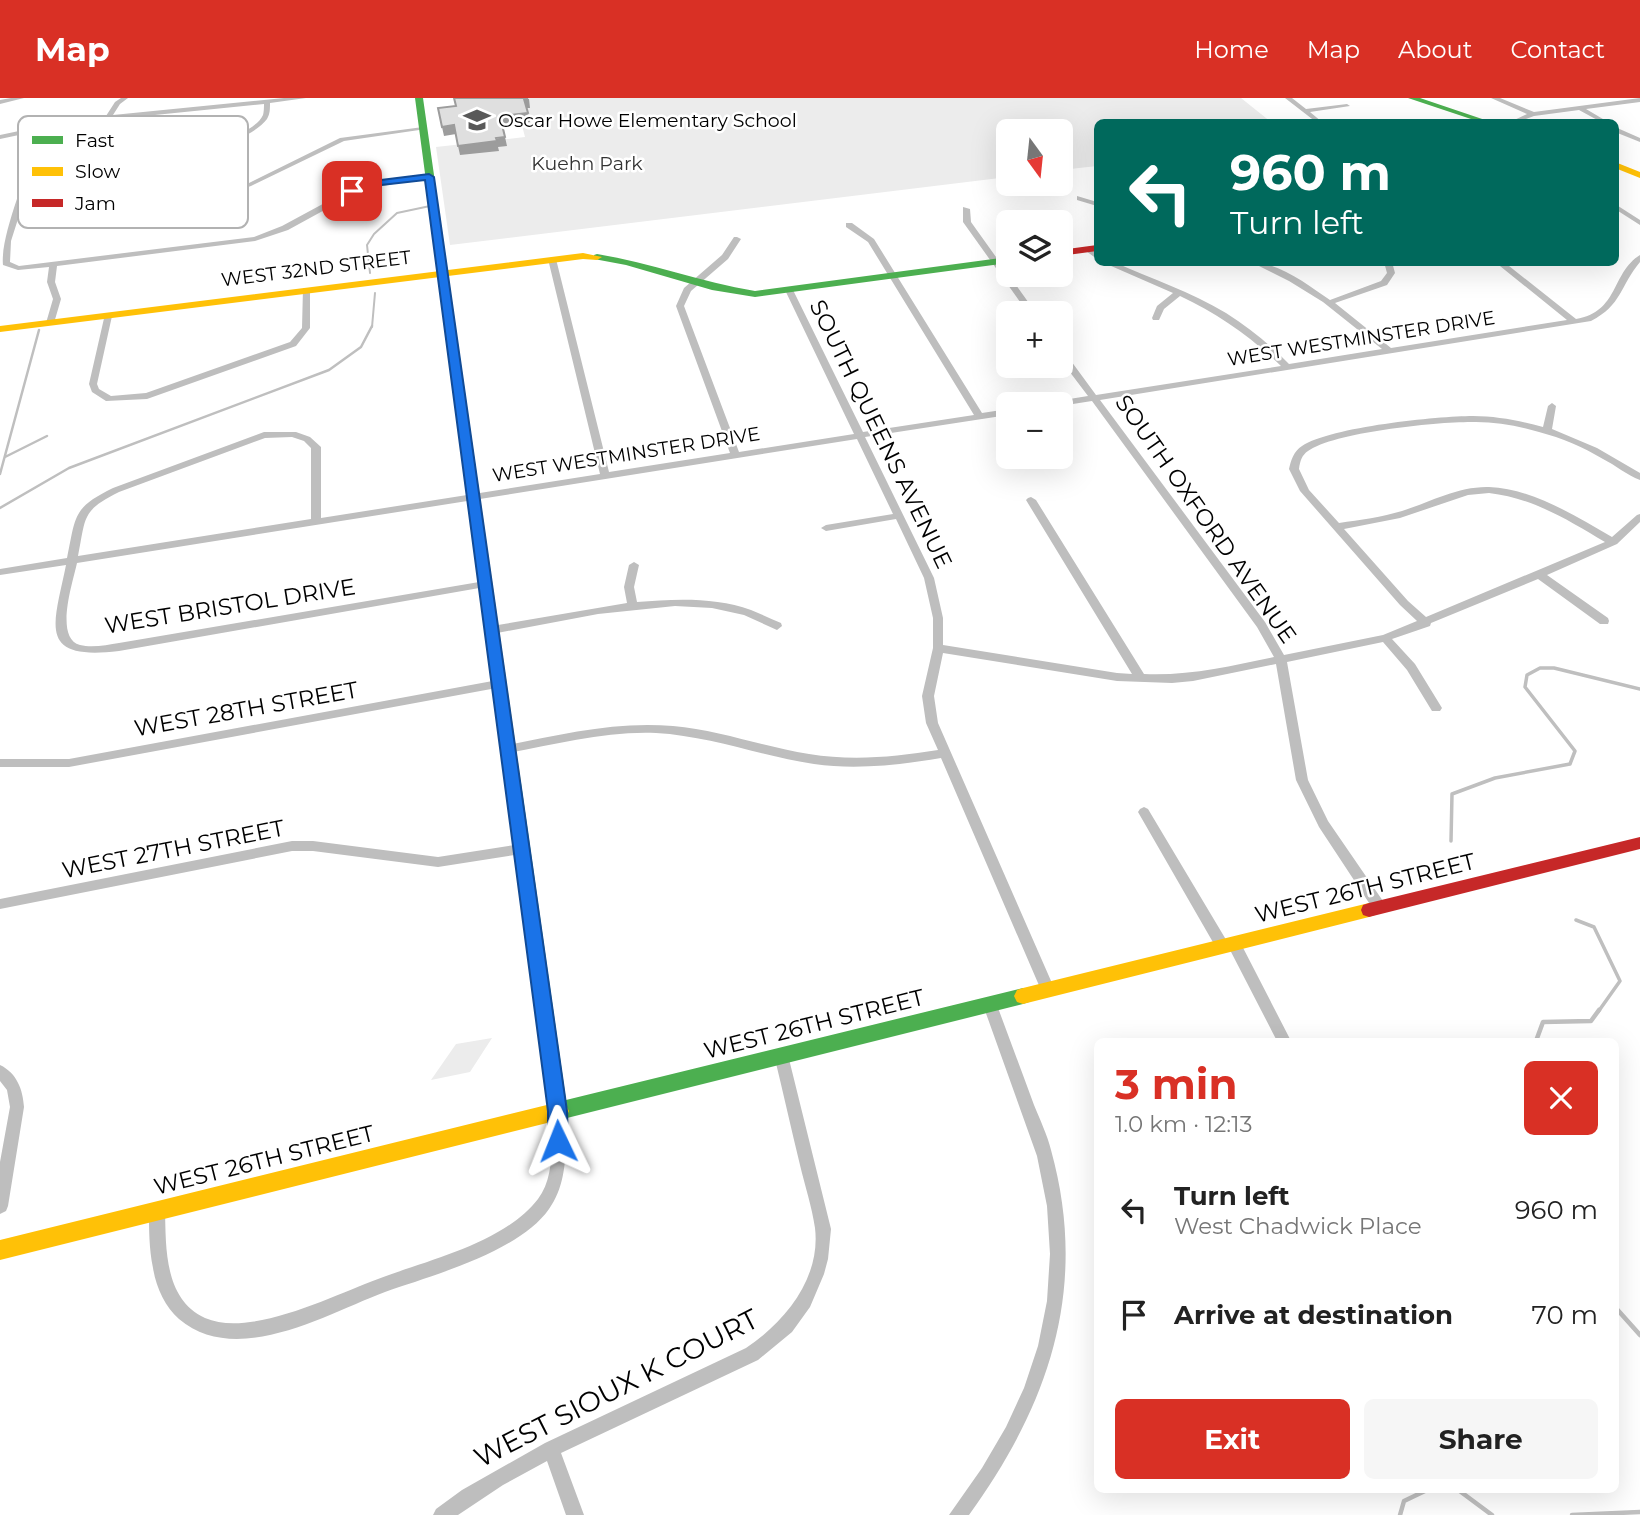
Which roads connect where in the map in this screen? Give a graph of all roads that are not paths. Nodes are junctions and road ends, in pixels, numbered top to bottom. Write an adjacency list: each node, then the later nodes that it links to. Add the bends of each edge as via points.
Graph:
1 (21, 98): 9 (street)
2 (125, 98): 15 (street)
3 (303, 98): 10 (street)
4 (419, 98): 22 (street)
5 (1288, 98): 13 (street)
6 (1412, 98): 18 (street)
7 (1494, 98): 14 (street)
8 (1640, 100): 12 (street)
9 (0, 102)
10 (267, 102): 16 (street); 21 (street, via 265,117)
11 (1347, 107): 13 (street)
12 (1580, 108): 14 (street); 20 (street)
13 (1304, 111): 17 (street)
14 (1533, 114): 19 (street)
15 (110, 116)
16 (120, 116)
17 (1315, 119)
18 (1478, 119)
19 (1520, 119)
20 (1600, 119)
21 (248, 129)
22 (423, 129): 29 (street); 30 (street, via 342,138)
23 (1619, 131): 26 (street)
24 (18, 133): 25 (street)
25 (0, 137)
26 (1640, 140)
27 (1619, 167): 28 (street)
28 (1640, 175)
29 (429, 177): 47 (street, via 359,188 255,239); 52 (street)
30 (248, 185)
31 (1080, 198): 32 (street)
32 (1094, 203)
33 (18, 204): 37 (street)
34 (966, 209): 43 (street, via 967,222)
35 (1619, 209): 38 (street)
36 (18, 216): 37 (street)
37 (13, 217): 47 (street, via 2,256 6,263 25,268)
38 (1640, 222)
39 (849, 225): 53 (street, via 871,241)
40 (737, 239): 54 (street, via 725,257)
41 (1094, 252): 42 (street)
42 (1073, 253)
43 (996, 255)
44 (1640, 257): 61 (street, WEST WESTMINSTER DRIVE, via 1608,310)
45 (552, 259): 52 (street, WEST 32ND STREET); 54 (street, WEST 32ND STREET, via 605,257); 75 (street)
46 (996, 262): 53 (street, WEST 32ND STREET)
47 (53, 265): 62 (street, via 51,282 57,299)
48 (1116, 266): 57 (street)
49 (1263, 266): 58 (street)
50 (1389, 266): 58 (street, via 1391,273 1384,283)
51 (1504, 266): 61 (street)
52 (442, 273): 55 (street, WEST 32ND STREET); 77 (street)
53 (894, 276): 56 (street, WEST 32ND STREET); 71 (street)
54 (695, 282): 56 (street, WEST 32ND STREET, via 740,293); 74 (street, via 683,296 681,312)
55 (306, 290): 59 (street, WEST 32ND STREET); 59 (street, via 306,328 293,344 137,399 109,400 95,390)
56 (789, 290): 73 (street, SOUTH QUEENS AVENUE)
57 (1180, 292): 60 (street, via 1160,308); 65 (street, via 1234,319)
58 (1331, 302): 64 (street)
59 (108, 316): 62 (street, WEST 32ND STREET)
60 (1156, 318)
61 (1576, 322): 64 (street, WEST WESTMINSTER DRIVE)
62 (50, 323): 63 (street, WEST 32ND STREET)
63 (0, 329)
64 (1389, 352): 65 (street, WEST WESTMINSTER DRIVE)
65 (1287, 367): 67 (street, WEST WESTMINSTER DRIVE)
66 (1073, 370): 67 (street, SOUTH OXFORD AVENUE)
67 (1094, 398): 68 (street, WEST WESTMINSTER DRIVE); 97 (street, SOUTH OXFORD AVENUE, via 1261,625)
68 (1073, 401)
69 (1552, 406): 72 (street)
70 (996, 414): 71 (street, WEST WESTMINSTER DRIVE)
71 (979, 416): 73 (street, WEST WESTMINSTER DRIVE)
72 (1547, 430): 76 (street); 82 (street, via 1460,419 1316,443 1297,457 1294,469 1305,491)
73 (859, 436): 74 (street, WEST WESTMINSTER DRIVE); 79 (street, SOUTH QUEENS AVENUE)
74 (735, 455): 75 (street, WEST WESTMINSTER DRIVE)
75 (605, 475): 77 (street, WEST WESTMINSTER DRIVE)
76 (1640, 477)
77 (473, 496): 81 (street, WEST WESTMINSTER DRIVE); 89 (street)
78 (1031, 500): 98 (street)
79 (898, 516): 83 (street); 96 (street, SOUTH QUEENS AVENUE, via 929,578 938,618)
80 (1640, 517): 84 (street)
81 (316, 521): 85 (street, WEST WESTMINSTER DRIVE); 85 (street, WEST BRISTOL DRIVE, via 316,447 293,434 264,435 96,499 81,515)
82 (1336, 527): 84 (street, via 1489,490 1545,505); 92 (street)
83 (826, 528)
84 (1613, 542): 88 (street)
85 (72, 561): 87 (street, WEST WESTMINSTER DRIVE); 89 (street, WEST BRISTOL DRIVE, via 60,632 67,644 91,649)
86 (634, 565): 90 (street, via 629,587)
87 (0, 572)
88 (1539, 575): 91 (street); 92 (street)
89 (485, 584): 94 (street)
90 (633, 606): 93 (street, via 669,602 710,606 755,615); 94 (street)
91 (1604, 621)
92 (1426, 623): 95 (street)
93 (777, 626)
94 (492, 630): 99 (street)
95 (1385, 638): 97 (street); 100 (street)
96 (938, 648): 98 (street); 102 (street, SOUTH QUEENS AVENUE, via 928,696)
97 (1281, 659): 98 (street, via 1194,677); 108 (street, SOUTH OXFORD AVENUE, via 1302,780 1323,824)
98 (1141, 679)
99 (498, 684): 101 (street); 103 (street, WEST 28TH STREET, via 69,763)
100 (1436, 708)
101 (508, 749): 102 (street, via 579,735 655,729 709,735 841,762 882,762); 106 (street)
102 (944, 753): 110 (street, SOUTH QUEENS AVENUE)
103 (0, 763)
104 (1144, 812): 109 (street)
105 (1640, 843): 108 (street, WEST 26TH STREET)
106 (521, 849): 107 (street, WEST 27TH STREET, via 438,862 292,846); 115 (street)
107 (0, 904)
108 (1380, 908): 109 (street, WEST 26TH STREET)
109 (1229, 945): 110 (street, WEST 26TH STREET); 112 (street)
110 (1048, 990): 111 (street, WEST 26TH STREET)
111 (990, 1005): 113 (street, WEST 26TH STREET); 122 (street, via 1045,1152 1060,1255 1048,1343 1034,1386 998,1459)
112 (1282, 1038)
113 (781, 1055): 115 (street, WEST 26TH STREET); 119 (street, WEST SIOUX K COURT, via 823,1229 823,1251 805,1302 758,1351)
114 (0, 1072): 116 (street, via 12,1083 17,1107)
115 (558, 1111): 117 (street, WEST 26TH STREET); 117 (street, via 555,1180 538,1211 525,1223 483,1246 276,1325 231,1331 210,1328 182,1311 162,1279)
116 (0, 1206)
117 (157, 1210): 118 (street, WEST 26TH STREET)
118 (0, 1250)
119 (551, 1449): 120 (street, WEST SIOUX K COURT, via 473,1492); 121 (street)
120 (442, 1515)
121 (575, 1515)
122 (958, 1515)

